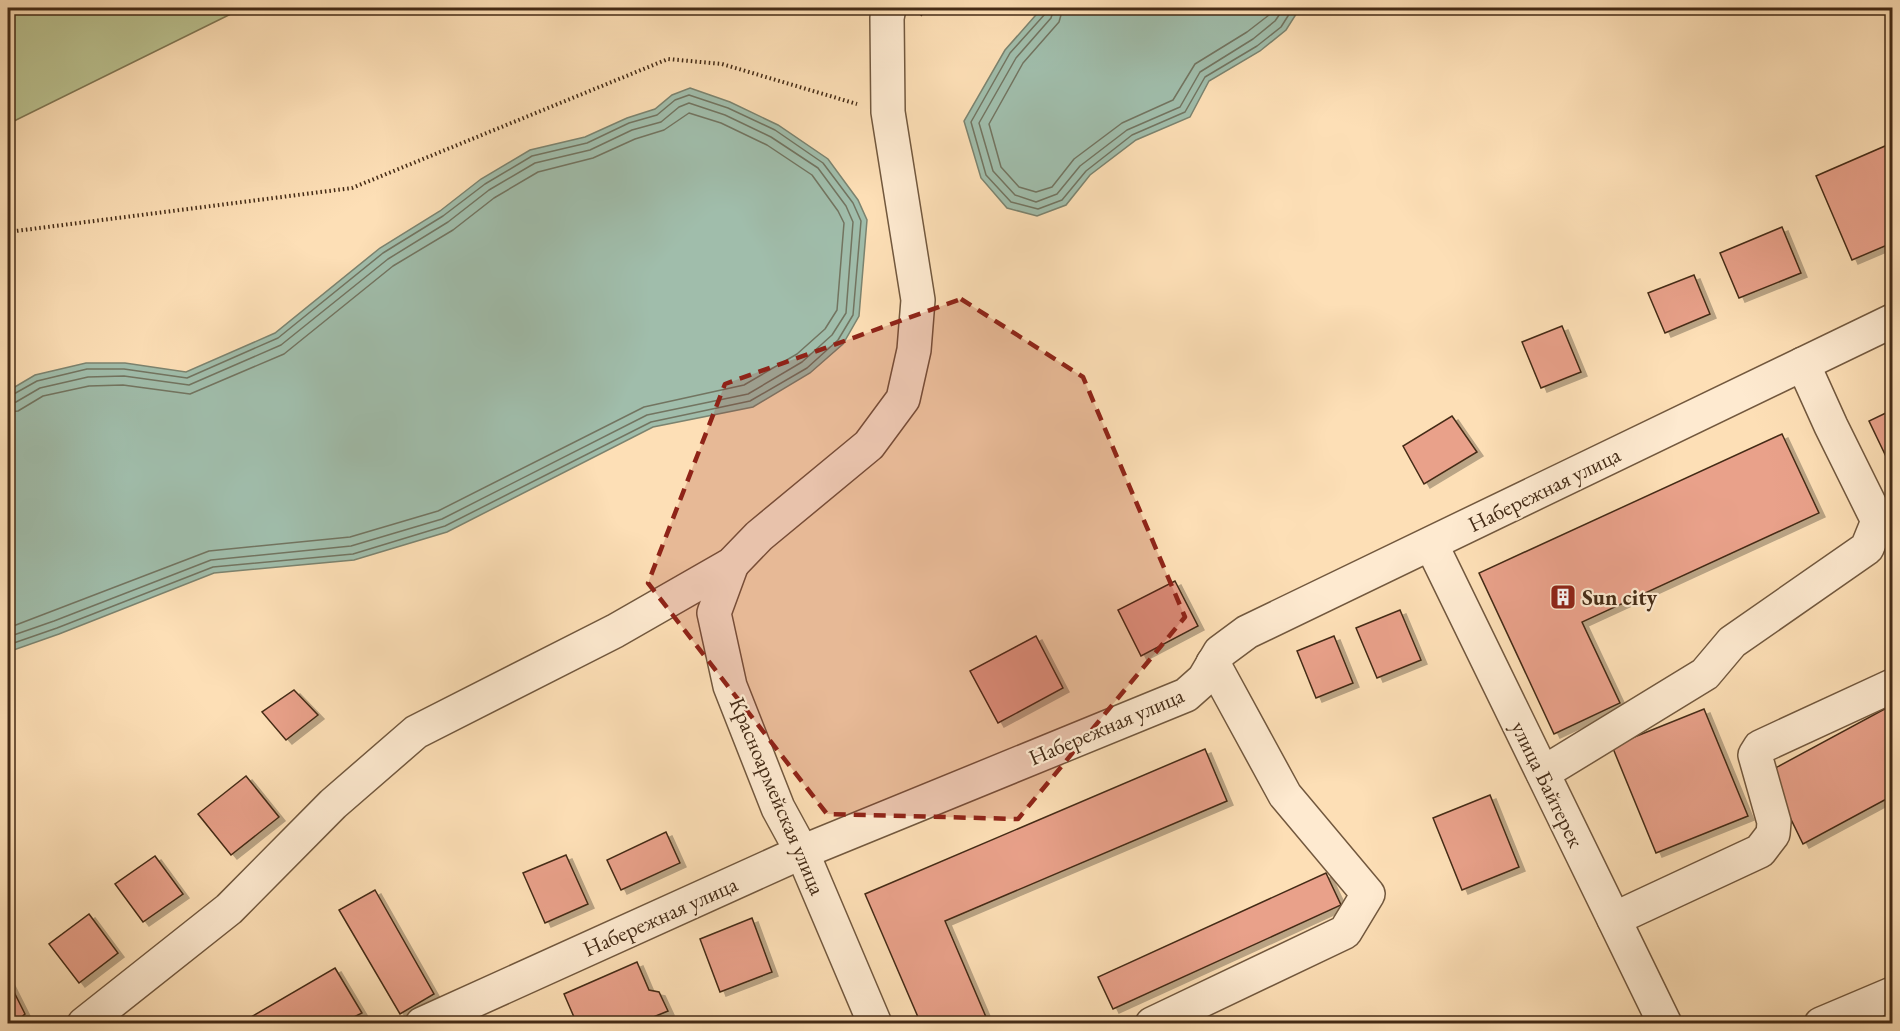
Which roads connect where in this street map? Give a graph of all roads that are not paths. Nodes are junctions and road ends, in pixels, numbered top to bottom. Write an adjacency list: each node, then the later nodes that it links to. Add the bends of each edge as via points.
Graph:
1 (889, 8): 5 (street, via 888,112 918,300 914,350 903,399 869,445 759,536)
2 (1893, 321): 3 (street, Набережная улица)
3 (1803, 364): 4 (street, Набережная улица); 8 (street, via 1878,521 1868,548 1732,642 1705,674)
4 (1431, 544): 6 (street, Набережная улица, via 1247,632 1220,652); 8 (street, улица Байтерек)
5 (732, 564): 9 (street, Красноармейская улица, via 714,613 730,686 778,808); 12 (street, via 615,631 416,732 333,804 229,909)
6 (1213, 663): 9 (street, Набережная улица, via 1204,679 1186,695); 15 (street, via 1286,795 1368,894 1345,932)
7 (1893, 686): 10 (street, via 1760,747 1755,755 1774,822 1773,834 1760,851)
8 (1543, 773): 10 (street, улица Байтерек)
9 (802, 852): 13 (street, Набережная улица); 14 (street, Красноармейская улица)
10 (1614, 919): 16 (street, улица Байтерек)
11 (1893, 994): 17 (street)
12 (84, 1023)
13 (422, 1023)
14 (875, 1023)
15 (1152, 1023)
16 (1665, 1023)
17 (1821, 1023)

